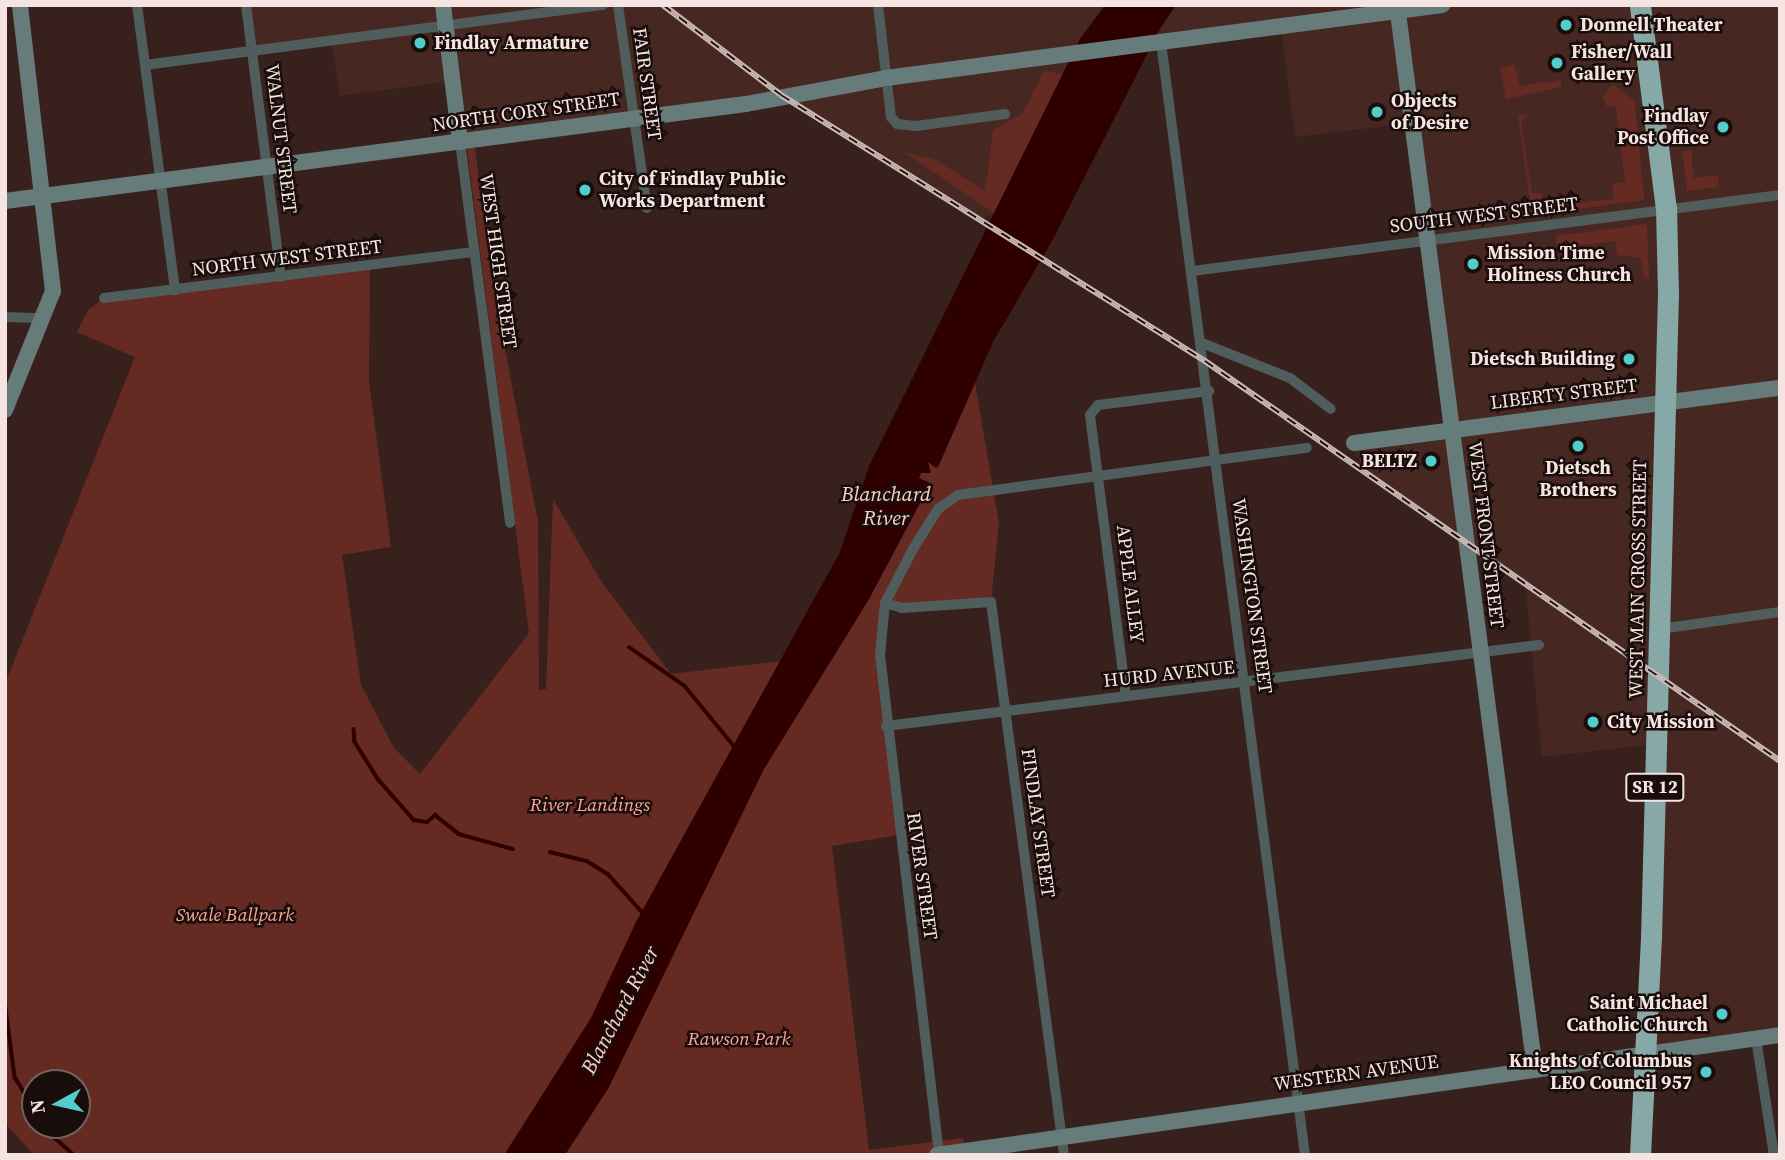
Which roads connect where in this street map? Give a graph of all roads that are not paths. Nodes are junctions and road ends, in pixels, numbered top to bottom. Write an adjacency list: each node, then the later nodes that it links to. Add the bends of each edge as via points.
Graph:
1 (20, 5): 22 (street)
2 (137, 5): 14 (street)
3 (246, 5): 13 (street, WALNUT STREET)
4 (443, 5): 11 (street, WEST HIGH STREET)
5 (603, 5): 11 (street)
6 (618, 5): 17 (street, FAIR STREET)
7 (878, 5): 15 (street)
8 (1442, 5): 10 (street, NORTH CORY STREET)
9 (1640, 5): 25 (highway, WEST MAIN CROSS STREET / SR 12)
10 (1397, 8): 12 (street, NORTH CORY STREET); 26 (street, WEST FRONT STREET)
11 (446, 23): 13 (street); 18 (street, WEST HIGH STREET)
12 (1161, 42): 15 (street, NORTH CORY STREET); 28 (street, WASHINGTON STREET)
13 (253, 51): 14 (street); 19 (street, WALNUT STREET)
14 (145, 65): 20 (street)
15 (886, 78): 16 (street, via 894,122 907,127); 17 (street, NORTH CORY STREET)
16 (1005, 114)
17 (635, 119): 18 (street, NORTH CORY STREET); 24 (street, FAIR STREET)
18 (460, 142): 19 (street, NORTH CORY STREET); 27 (street, WEST HIGH STREET)
19 (267, 167): 20 (street, NORTH CORY STREET); 29 (street, WALNUT STREET)
20 (160, 182): 22 (street, NORTH CORY STREET); 30 (street)
21 (1780, 195): 25 (street, SOUTH WEST STREET)
22 (42, 197): 23 (street, NORTH CORY STREET); 33 (street, via 53,291)
23 (5, 201)
24 (647, 208)
25 (1665, 209): 26 (street, SOUTH WEST STREET); 37 (highway, WEST MAIN CROSS STREET / SR 12)
26 (1427, 240): 28 (street, SOUTH WEST STREET); 40 (street, WEST FRONT STREET)
27 (474, 253): 29 (street, NORTH WEST STREET); 45 (street, WEST HIGH STREET)
28 (1192, 271): 34 (street, WASHINGTON STREET)
29 (281, 277): 30 (street, NORTH WEST STREET)
30 (175, 290): 31 (street, NORTH WEST STREET)
31 (104, 298)
32 (5, 317): 33 (street)
33 (43, 318): 39 (street)
34 (1202, 343): 36 (street, WASHINGTON STREET); 38 (street, via 1290,378)
35 (1780, 388): 37 (street, LIBERTY STREET)
36 (1209, 391): 43 (street, WASHINGTON STREET); 44 (street, APPLE ALLEY, via 1098,405 1090,415)
37 (1666, 403): 40 (street, LIBERTY STREET); 48 (highway, WEST MAIN CROSS STREET / SR 12)
38 (1331, 409)
39 (5, 410)
40 (1452, 430): 41 (street, LIBERTY STREET); 50 (street, WEST FRONT STREET)
41 (1354, 443)
42 (1307, 448): 43 (street)
43 (1216, 460): 44 (street); 51 (street, WASHINGTON STREET)
44 (1098, 476): 46 (street, via 951,499 928,523); 52 (street, APPLE ALLEY)
45 (510, 523)
46 (885, 603): 53 (street, FINDLAY STREET, via 902,608 992,602); 54 (street, RIVER STREET, via 879,638)
47 (1780, 612): 48 (street)
48 (1660, 629): 57 (highway, WEST MAIN CROSS STREET / SR 12)
49 (1539, 645): 50 (street, HURD AVENUE)
50 (1480, 654): 51 (street, HURD AVENUE); 58 (street, WEST FRONT STREET)
51 (1246, 684): 52 (street, HURD AVENUE); 59 (street, WASHINGTON STREET)
52 (1126, 696): 53 (street, HURD AVENUE)
53 (1006, 710): 54 (street, HURD AVENUE); 60 (street, FINDLAY STREET)
54 (886, 726): 63 (street, RIVER STREET)
55 (1780, 1035): 56 (street, WESTERN AVENUE)
56 (1756, 1038): 57 (street, WESTERN AVENUE); 62 (street)
57 (1645, 1054): 58 (street, WESTERN AVENUE); 66 (highway, WEST MAIN CROSS STREET / SR 12)
58 (1535, 1070): 59 (street, WESTERN AVENUE)
59 (1298, 1102): 60 (street, WESTERN AVENUE); 65 (street, WASHINGTON STREET)
60 (1061, 1135): 61 (street, WESTERN AVENUE); 64 (street, FINDLAY STREET)
61 (965, 1152): 63 (street, WESTERN AVENUE)
62 (1770, 1154)
63 (938, 1155)
64 (1064, 1155)
65 (1305, 1155)
66 (1640, 1155)

